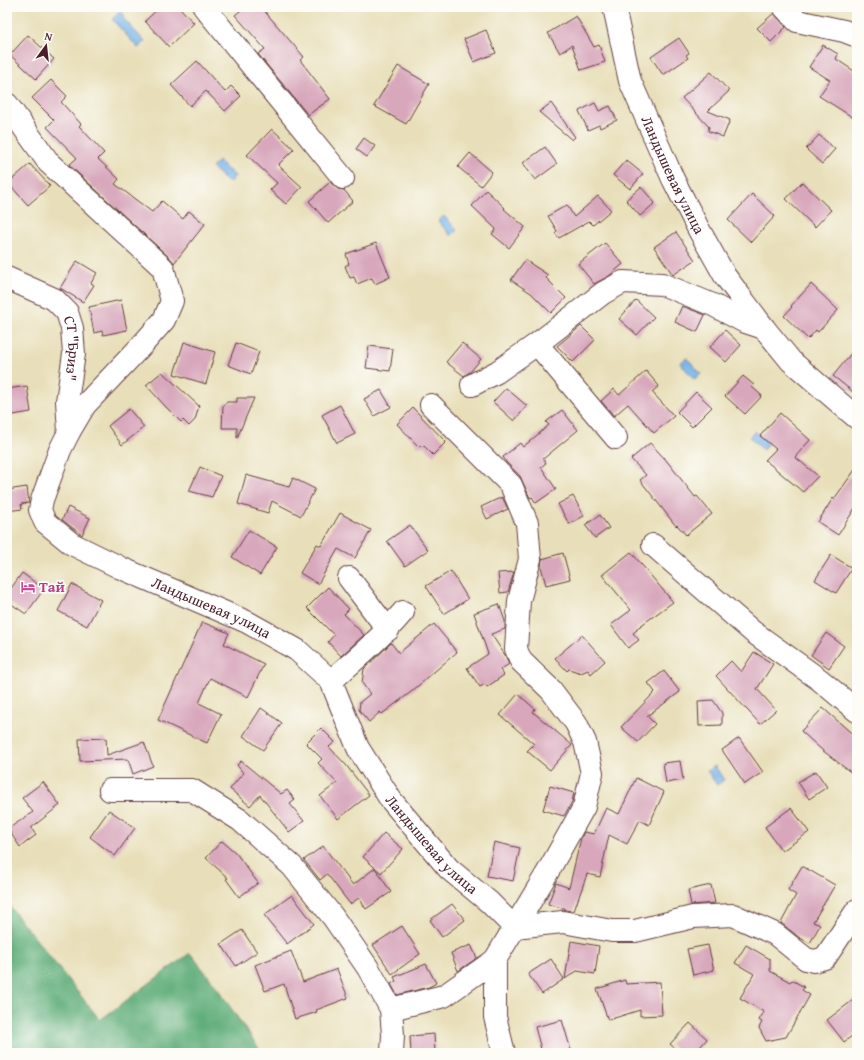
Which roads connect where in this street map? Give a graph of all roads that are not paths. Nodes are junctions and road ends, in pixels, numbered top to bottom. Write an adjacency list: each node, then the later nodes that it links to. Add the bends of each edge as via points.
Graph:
1 (204, 7): 6 (street)
2 (614, 7): 8 (street, Ландышевая улица, via 630,80 674,179 725,276)
3 (784, 7): 4 (street, via 797,21)
4 (857, 36)
5 (7, 104): 13 (street, Ландышевая улица, via 49,164 163,268 172,301 164,320 85,405)
6 (343, 178)
7 (7, 278): 13 (street, СТ "Бриз", via 54,299 67,312 72,328 74,354 67,402)
8 (764, 328): 9 (street, via 662,284 623,282 602,293); 12 (street, Ландышевая улица, via 792,361)
9 (537, 344): 10 (street, via 497,372); 14 (street)
10 (472, 385)
11 (431, 405): 23 (street, via 512,485 527,523 530,559 519,601 516,649 521,661 551,690 576,723 585,742 592,773 584,807)
12 (857, 418)
13 (69, 432): 19 (street, Ландышевая улица, via 42,500 40,510 45,522 72,544 247,622 297,650)
14 (616, 438)
15 (653, 545): 20 (street, via 753,632 820,680)
16 (349, 578): 18 (street)
17 (402, 612): 18 (street)
18 (388, 630): 19 (street)
19 (331, 681): 23 (street, Ландышевая улица, via 358,748 391,800 448,869)
20 (857, 711)
21 (110, 790): 25 (street, via 192,790 240,820 292,866 368,968)
22 (857, 910): 23 (street, via 825,958 814,961 806,960 775,934 733,915 693,917 635,931 612,931 563,922)
23 (514, 926): 24 (street)
24 (495, 960): 25 (street, via 444,996); 27 (street, via 495,1017)
25 (391, 1009): 26 (street)
26 (392, 1053)
27 (504, 1053)

